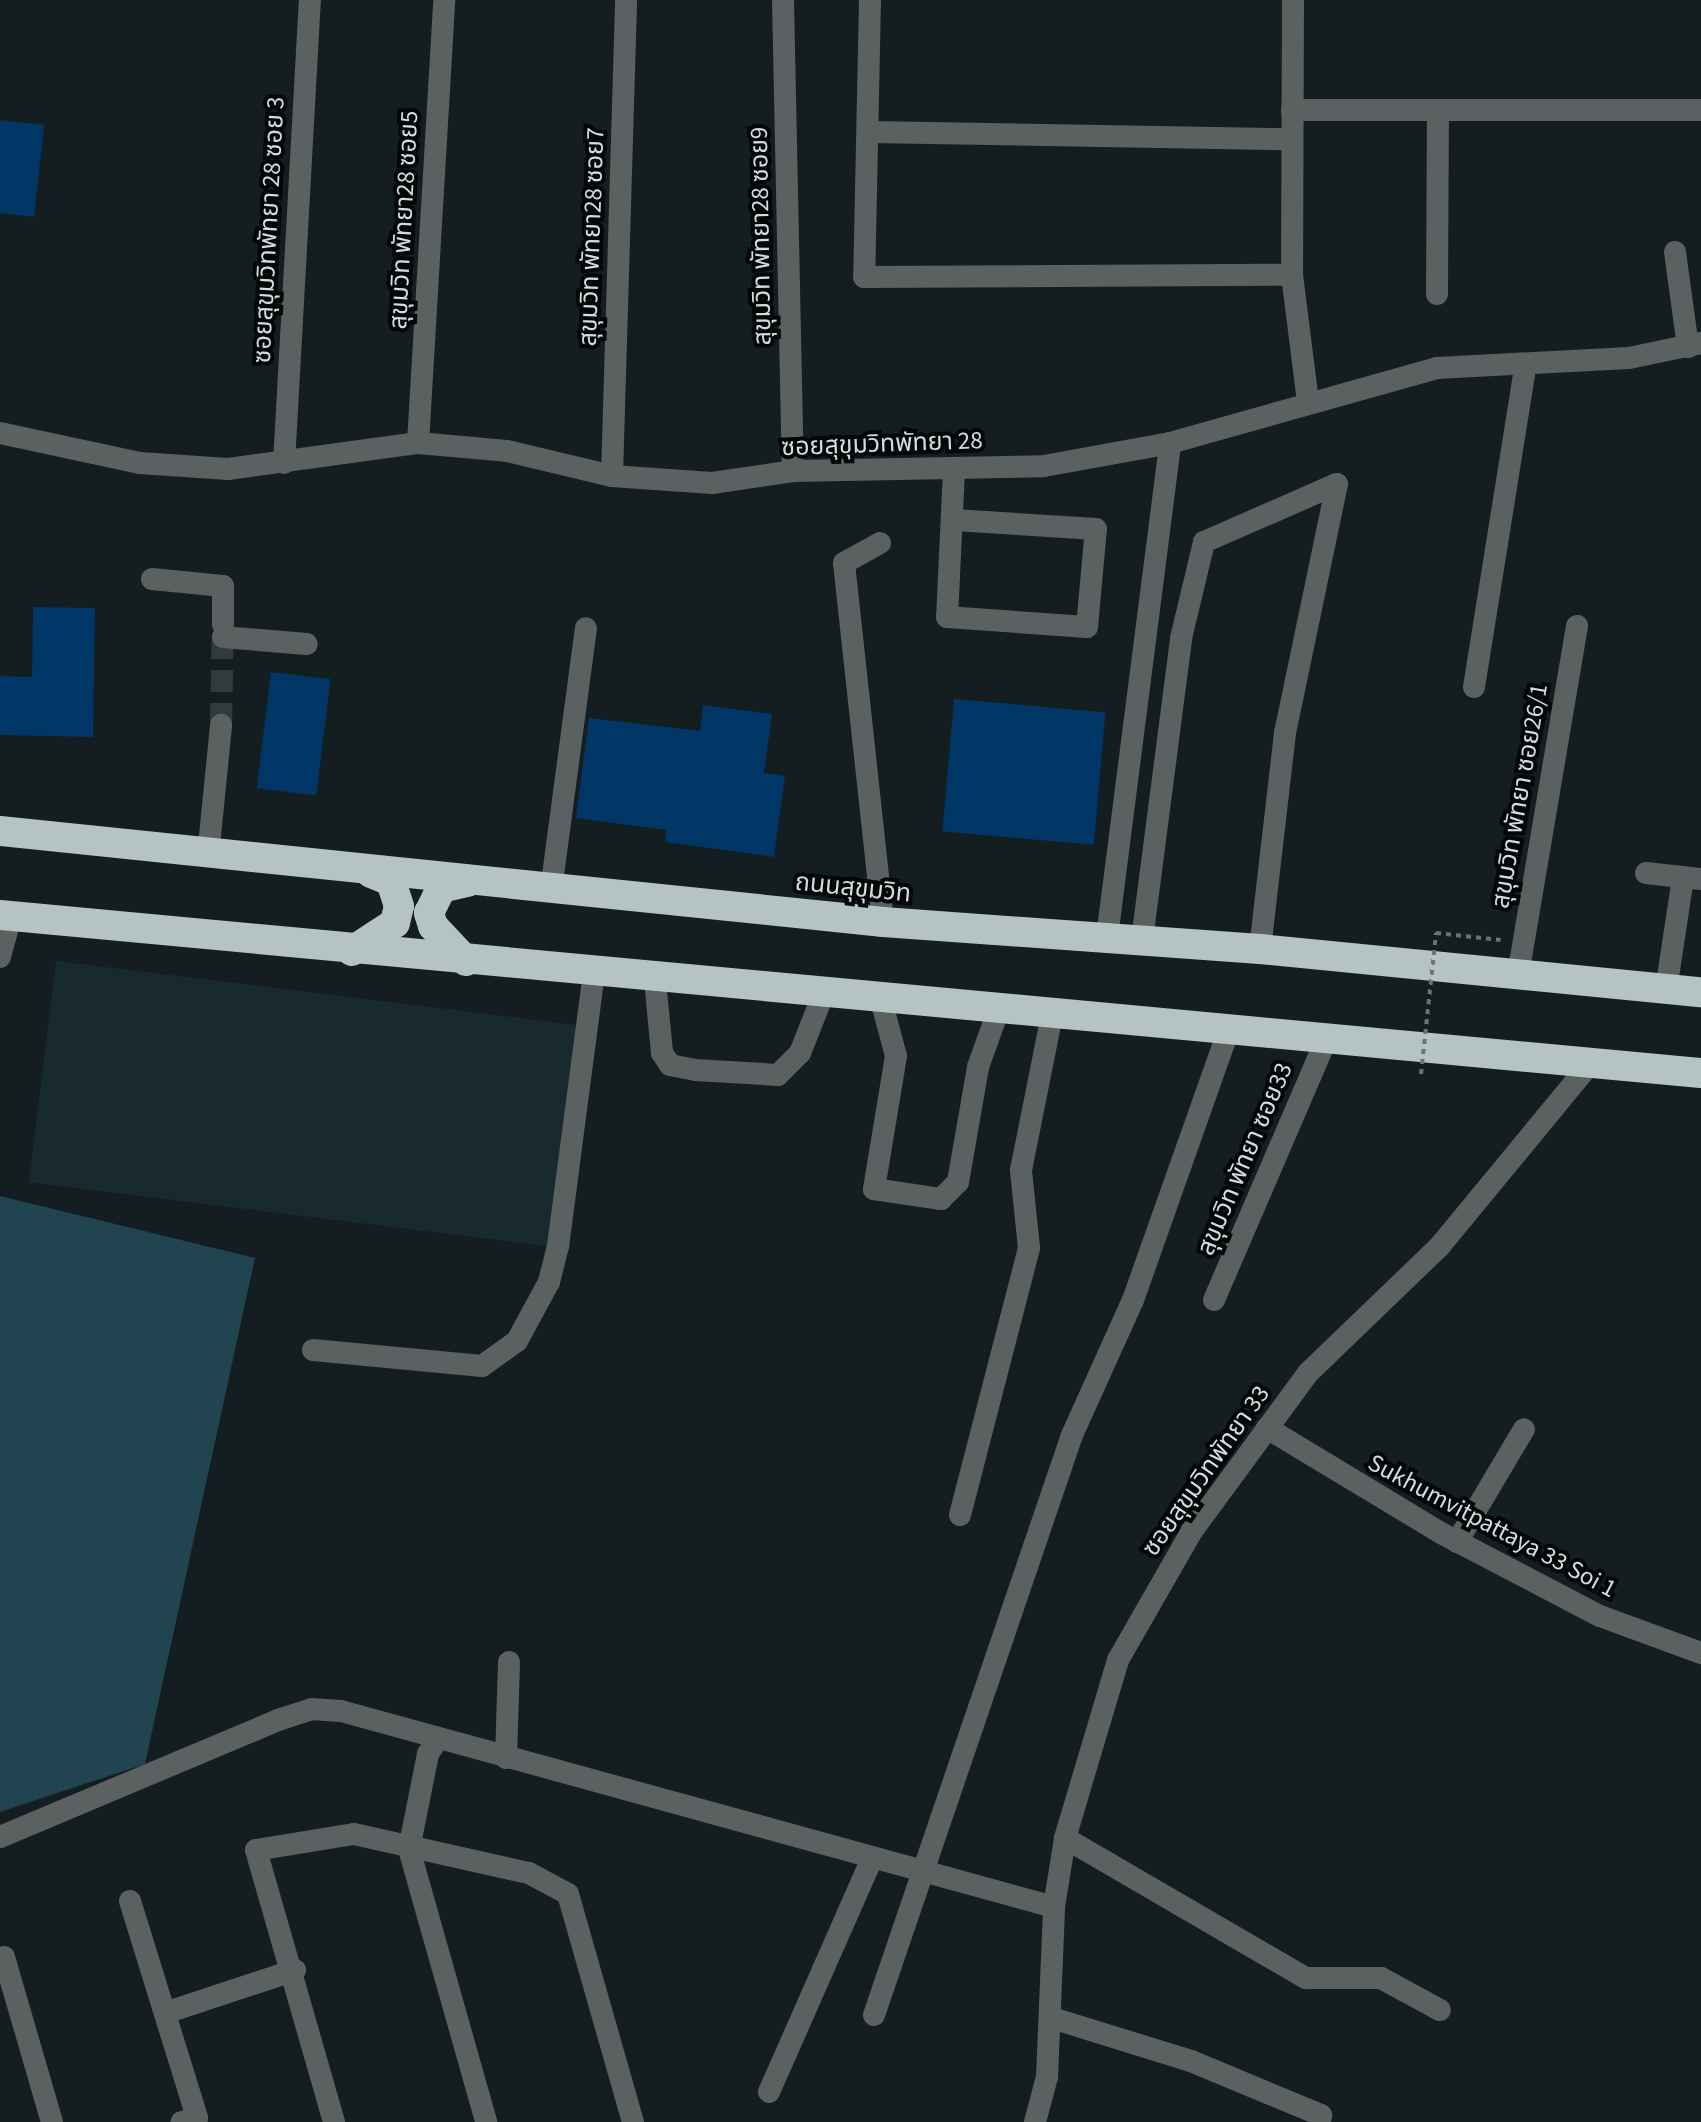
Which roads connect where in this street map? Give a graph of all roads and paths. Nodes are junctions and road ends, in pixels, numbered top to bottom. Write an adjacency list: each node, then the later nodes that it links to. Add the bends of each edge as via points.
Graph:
1 (310, 0): 21 (street, ซอยสุขุมวิทพัทยา 28 ซอย 3)
2 (444, 0): 19 (street, สุขุมวิท พัทยา28 ซอย5)
3 (626, 0): 24 (street, สุขุมวิท พัทยา28 ซอย7)
4 (783, 0): 23 (street, สุขุมวิท พัทยา28 ซอย9)
5 (870, 0): 10 (street)
6 (1293, 0): 7 (street)
7 (1292, 110): 8 (street); 11 (street)
8 (1438, 110): 9 (street); 14 (street)
9 (1701, 110)
10 (870, 132): 11 (street); 13 (street, via 864,277)
11 (1292, 139): 13 (street)
12 (1676, 252): 15 (street)
13 (1292, 275): 17 (street)
14 (1437, 294)
15 (1695, 345): 16 (street, ซอยสุขุมวิทพัทยา 28, via 1629,358)
16 (1526, 364): 17 (street, ซอยสุขุมวิทพัทยา 28, via 1437,368); 31 (street)
17 (1308, 402): 20 (street, ซอยสุขุมวิทพัทยา 28)
18 (0, 433): 21 (street, ซอยสุขุมวิทพัทยา 28, via 140,463 228,469)
19 (418, 442): 21 (street, ซอยสุขุมวิทพัทยา 28); 24 (street, ซอยสุขุมวิทพัทยา 28, via 507,452)
20 (1170, 444): 22 (street, ซอยสุขุมวิทพัทยา 28, via 1044,466); 42 (street)
21 (284, 463)
22 (954, 470): 23 (street, ซอยสุขุมวิทพัทยา 28); 25 (street)
23 (793, 471): 24 (street, ซอยสุขุมวิทพัทยา 28, via 712,484)
24 (612, 476)
25 (954, 520): 25 (street, via 947,618 1087,627 1096,528)
26 (880, 543): 41 (street, via 844,563)
27 (152, 579): 30 (street, via 222,586 223,630)
28 (1577, 626): 44 (street, สุขุมวิท พัทยา ซอย26/1)
29 (586, 628): 39 (street)
30 (306, 644)
31 (1474, 687)
32 (221, 725): 34 (street)
33 (0, 832): 34 (highway, ถนนสุขุมวิท)
34 (208, 856): 35 (highway, ถนนสุขุมวิท)
35 (363, 870): 38 (highway, ถนนสุขุมวิท); 46 (highway, via 391,881 399,906 395,923)
36 (1646, 873): 37 (street)
37 (1692, 878): 52 (street)
38 (474, 880): 39 (highway, ถนนสุขุมวิท); 48 (highway, via 441,888 429,913 432,926)
39 (551, 890): 41 (highway, ถนนสุขุมวิท)
40 (6, 916): 46 (highway); 47 (street)
41 (883, 922): 42 (highway, ถนนสุขุมวิท)
42 (1107, 937): 43 (highway, ถนนสุขุมวิท)
43 (1142, 940): 45 (highway, ถนนสุขุมวิท); 45 (street, via 1181,638 1204,542 1337,484 1285,733)
44 (1522, 942): 50 (street, สุขุมวิท พัทยา ซอย26/1); 62 (path, bridge, via 1436,933)
45 (1260, 949): 50 (highway, ถนนสุขุมวิท)
46 (352, 951): 48 (highway)
47 (0, 958)
48 (466, 961): 49 (highway)
49 (594, 973): 51 (highway); 64 (street, via 558,1246 549,1282 517,1341 482,1366)
50 (1518, 975): 52 (highway, ถนนสุขุมวิท)
51 (655, 980): 54 (highway); 54 (street, via 662,1053 670,1065 696,1070 778,1075 800,1053)
52 (1666, 990): 53 (highway, ถนนสุขุมวิท)
53 (1701, 992)
54 (823, 996): 55 (highway)
55 (881, 1000): 56 (highway); 56 (street, via 896,1056 874,1189 941,1199 958,1182 978,1067)
56 (998, 1011): 57 (highway)
57 (1052, 1015): 58 (highway); 67 (street, via 1021,1170 1029,1248)
58 (1228, 1031): 59 (highway); 77 (street, via 1172,1199 1154,1227 1133,1300 1072,1435 1015,1593 984,1708 970,1723)
59 (1326, 1040): 60 (highway); 63 (street, สุขุมวิท พัทยา ซอย33)
60 (1590, 1064): 61 (highway); 65 (street, ซอยสุขุมวิทพัทยา 33, via 1439,1246 1308,1373)
61 (1701, 1073)
62 (1420, 1074)
63 (1214, 1300)
64 (313, 1350)
65 (1267, 1428): 68 (street, Sukhumvitpattaya 33 Soi 1); 74 (street, ซอยสุขุมวิทพัทยา 33, via 1192,1531 1118,1660)
66 (1524, 1429): 68 (street)
67 (960, 1515)
68 (1457, 1542): 69 (street, Sukhumvitpattaya 33 Soi 1, via 1600,1616)
69 (1701, 1653)
70 (509, 1662): 72 (street)
71 (438, 1739): 72 (street); 73 (street, via 340,1711 311,1710); 75 (street, via 428,1754)
72 (506, 1758): 76 (street)
73 (0, 1837)
74 (1064, 1838): 79 (street, ซอยสุขุมวิทพัทยา 33); 82 (street, via 1306,1978 1381,1978)
75 (409, 1849): 81 (street, via 354,1834 256,1850); 90 (street); 91 (street, via 529,1873 568,1894)
76 (872, 1858): 77 (street); 86 (street)
77 (924, 1876): 79 (street); 84 (street)
78 (130, 1901): 83 (street)
79 (1054, 1906): 85 (street, ซอยสุขุมวิทพัทยา 33)
80 (4, 1957): 87 (street)
81 (295, 1970): 83 (street); 89 (street)
82 (1440, 2010)
83 (165, 2013): 88 (street, via 197,2118)
84 (874, 2014)
85 (1052, 2018): 92 (street, ซอยสุขุมวิทพัทยา 33); 93 (street, via 1191,2062 1321,2115)
86 (770, 2092)
87 (52, 2122)
88 (182, 2122)
89 (334, 2122)
90 (486, 2122)
91 (633, 2122)
92 (1035, 2122)
93 (1320, 2122)

